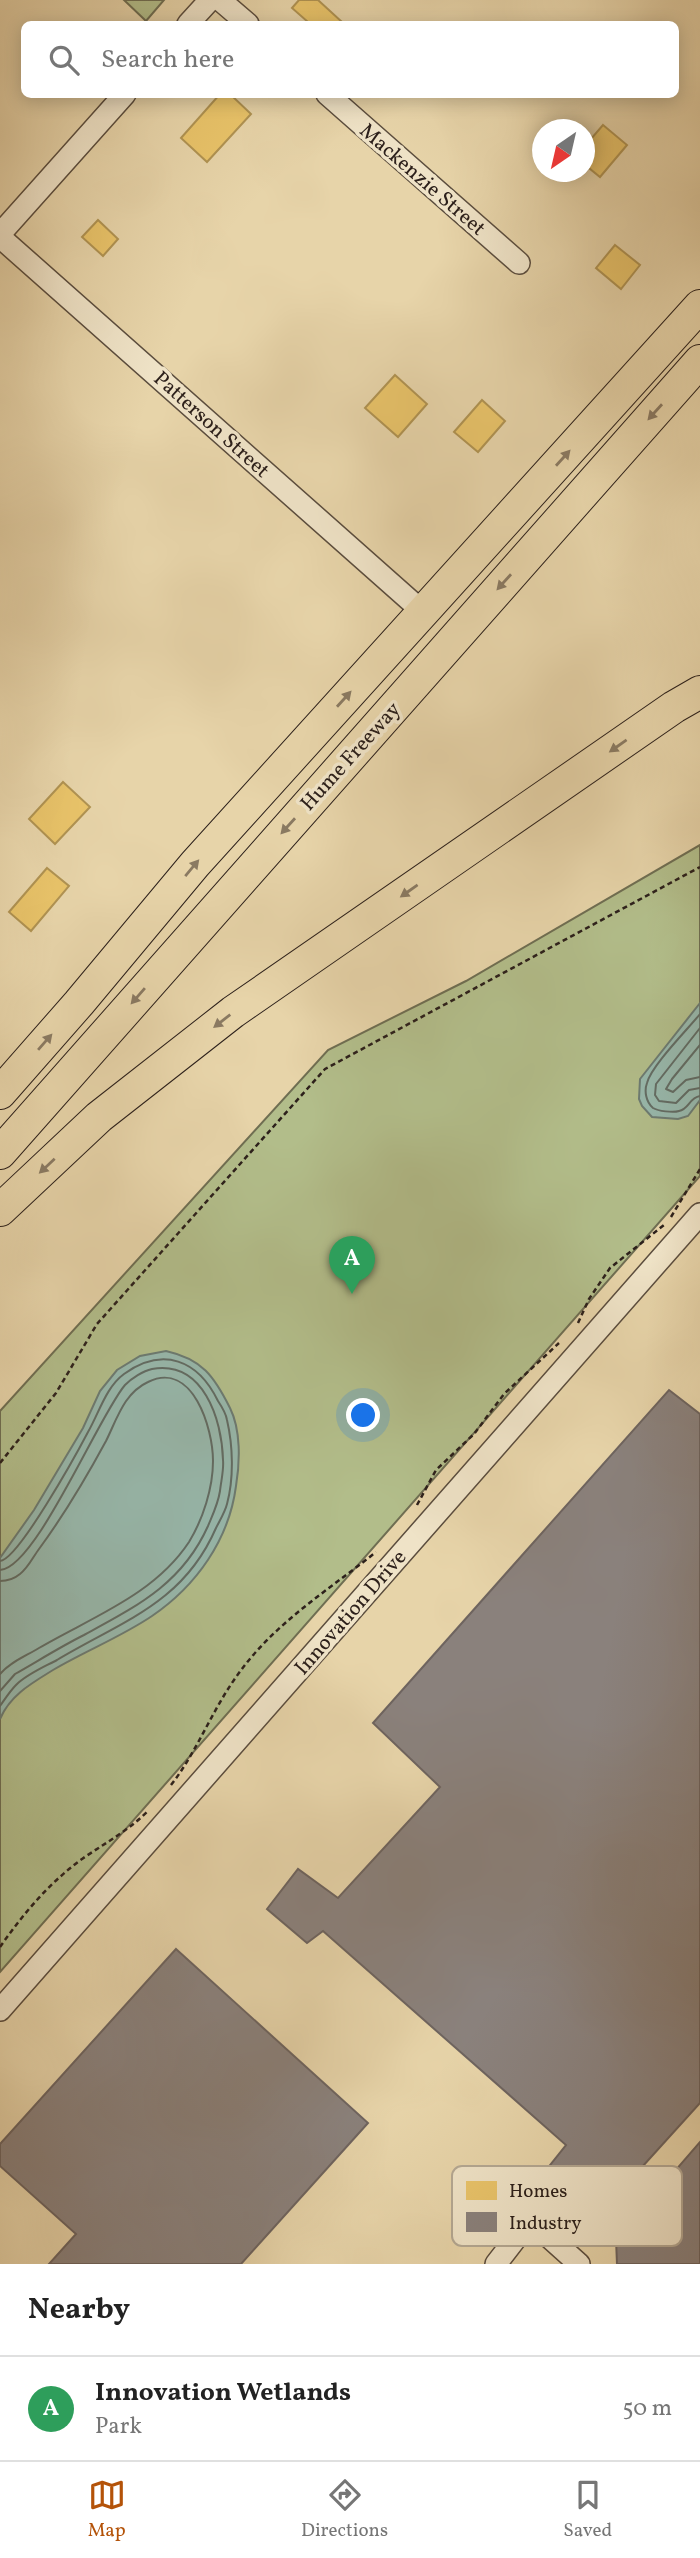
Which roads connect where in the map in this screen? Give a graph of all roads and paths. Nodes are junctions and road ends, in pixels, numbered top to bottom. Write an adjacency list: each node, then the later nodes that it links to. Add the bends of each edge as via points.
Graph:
1 (210, 0): 3 (street)
2 (220, 0): 4 (street)
3 (191, 21)
4 (244, 21)
5 (121, 98): 7 (street)
6 (332, 98): 8 (street, Mackenzie Street)
7 (0, 236): 13 (street, Patterson Street)
8 (519, 263)
9 (700, 291): 11 (highway)
10 (700, 306): 11 (highway, Hume Freeway)
11 (652, 359): 13 (highway, Hume Freeway, one-way to 11)
12 (700, 361): 18 (highway, Hume Freeway, one-way to 18)
13 (423, 612): 17 (highway, Hume Freeway, one-way to 13, via 195,864)
14 (700, 684): 15 (highway)
15 (687, 699): 20 (highway, one-way to 20, via 233,1012 99,1117)
16 (700, 867): 24 (path, via 325,1069 97,1324 56,1393)
17 (0, 1093)
18 (0, 1153)
19 (700, 1169): 22 (path, via 669,1221 610,1268)
20 (0, 1210)
21 (700, 1214): 30 (street, Innovation Drive)
22 (577, 1324)
23 (563, 1340): 25 (path, via 504,1394 474,1434 436,1470)
24 (0, 1463)
25 (418, 1504)
26 (380, 1549): 27 (path, via 289,1618 264,1643 234,1679)
27 (170, 1787)
28 (150, 1809): 29 (path, via 55,1882)
29 (0, 1947)
30 (0, 2010)
31 (510, 2246): 33 (street)
32 (559, 2246): 34 (street)
33 (496, 2264)
34 (579, 2264)

